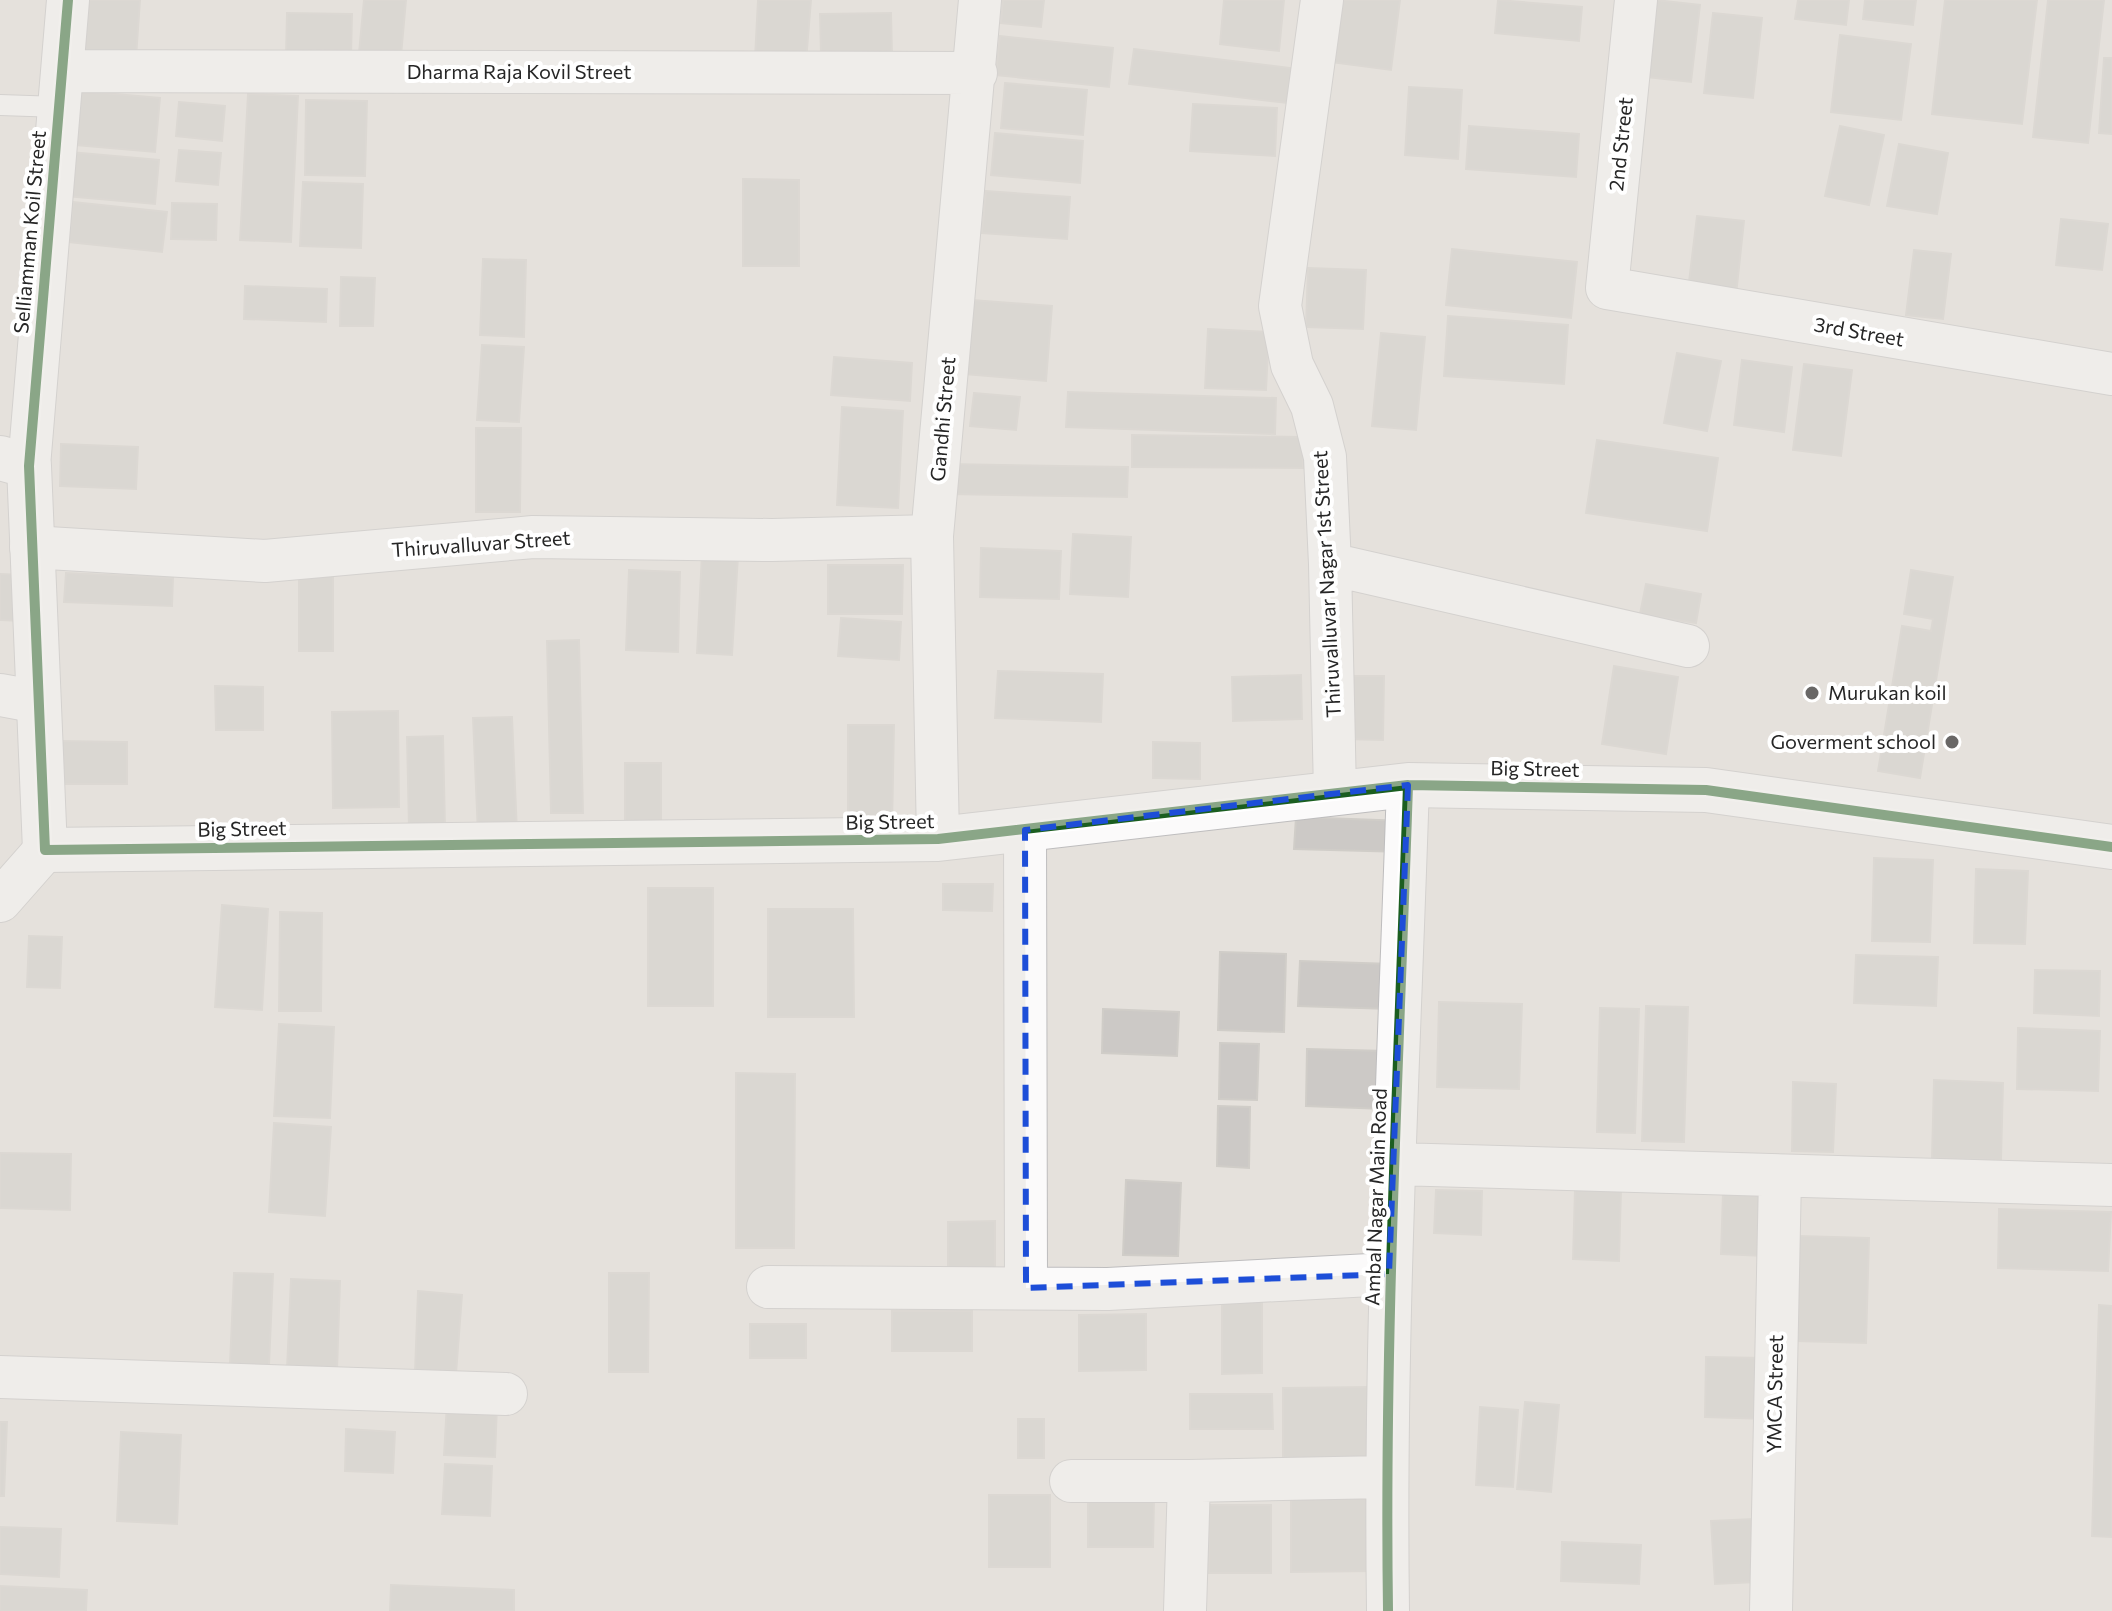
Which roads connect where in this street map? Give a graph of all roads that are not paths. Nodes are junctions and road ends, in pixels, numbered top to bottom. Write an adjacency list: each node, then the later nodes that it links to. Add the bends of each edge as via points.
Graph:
1 (68, 0): 6 (street, Selliamman Koil Street)
2 (980, 0): 5 (street, Gandhi Street)
3 (1322, 0): 13 (street, Thiruvalluvar Nagar 1st Street, via 1280,306 1292,365 1312,406 1325,457)
4 (1636, 0): 8 (street, 2nd Street)
5 (976, 73): 6 (street, Dharma Raja Kovil Street); 11 (street, Gandhi Street)
6 (60, 89): 7 (lane); 10 (street, Selliamman Koil Street)
7 (0, 105)
8 (1607, 288): 9 (street, 3rd Street)
9 (2112, 374)
10 (14, 462): 12 (street)
11 (932, 536): 12 (street, Thiruvalluvar Street, via 533,537 265,561); 19 (street, Gandhi Street)
12 (31, 547): 15 (street)
13 (1330, 564): 14 (street); 17 (street, Thiruvalluvar Nagar 1st Street)
14 (1688, 646)
15 (19, 698): 21 (street)
16 (1408, 785): 17 (street, Big Street); 20 (street, Big Street, via 1706,790); 23 (street, Ambal Nagar Main Road)
17 (1335, 793): 18 (street, Big Street)
18 (1025, 830): 19 (street, Big Street); 28 (street)
19 (938, 839): 21 (street, Big Street)
20 (2112, 847)
21 (45, 850): 22 (street)
22 (0, 901)
23 (1396, 1164): 24 (street); 26 (street, Ambal Nagar Main Road)
24 (1780, 1177): 25 (street); 36 (street, YMCA Street)
25 (2112, 1185)
26 (1389, 1274): 28 (street, via 1108,1289); 31 (street, Ambal Nagar Main Road)
27 (768, 1287): 28 (street)
28 (1026, 1288)
29 (0, 1377): 30 (street)
30 (506, 1394)
31 (1386, 1477): 33 (street); 35 (street, Ambal Nagar Main Road)
32 (1071, 1481): 33 (street)
33 (1189, 1481): 34 (street)
34 (1185, 1611)
35 (1388, 1611)
36 (1771, 1611)

